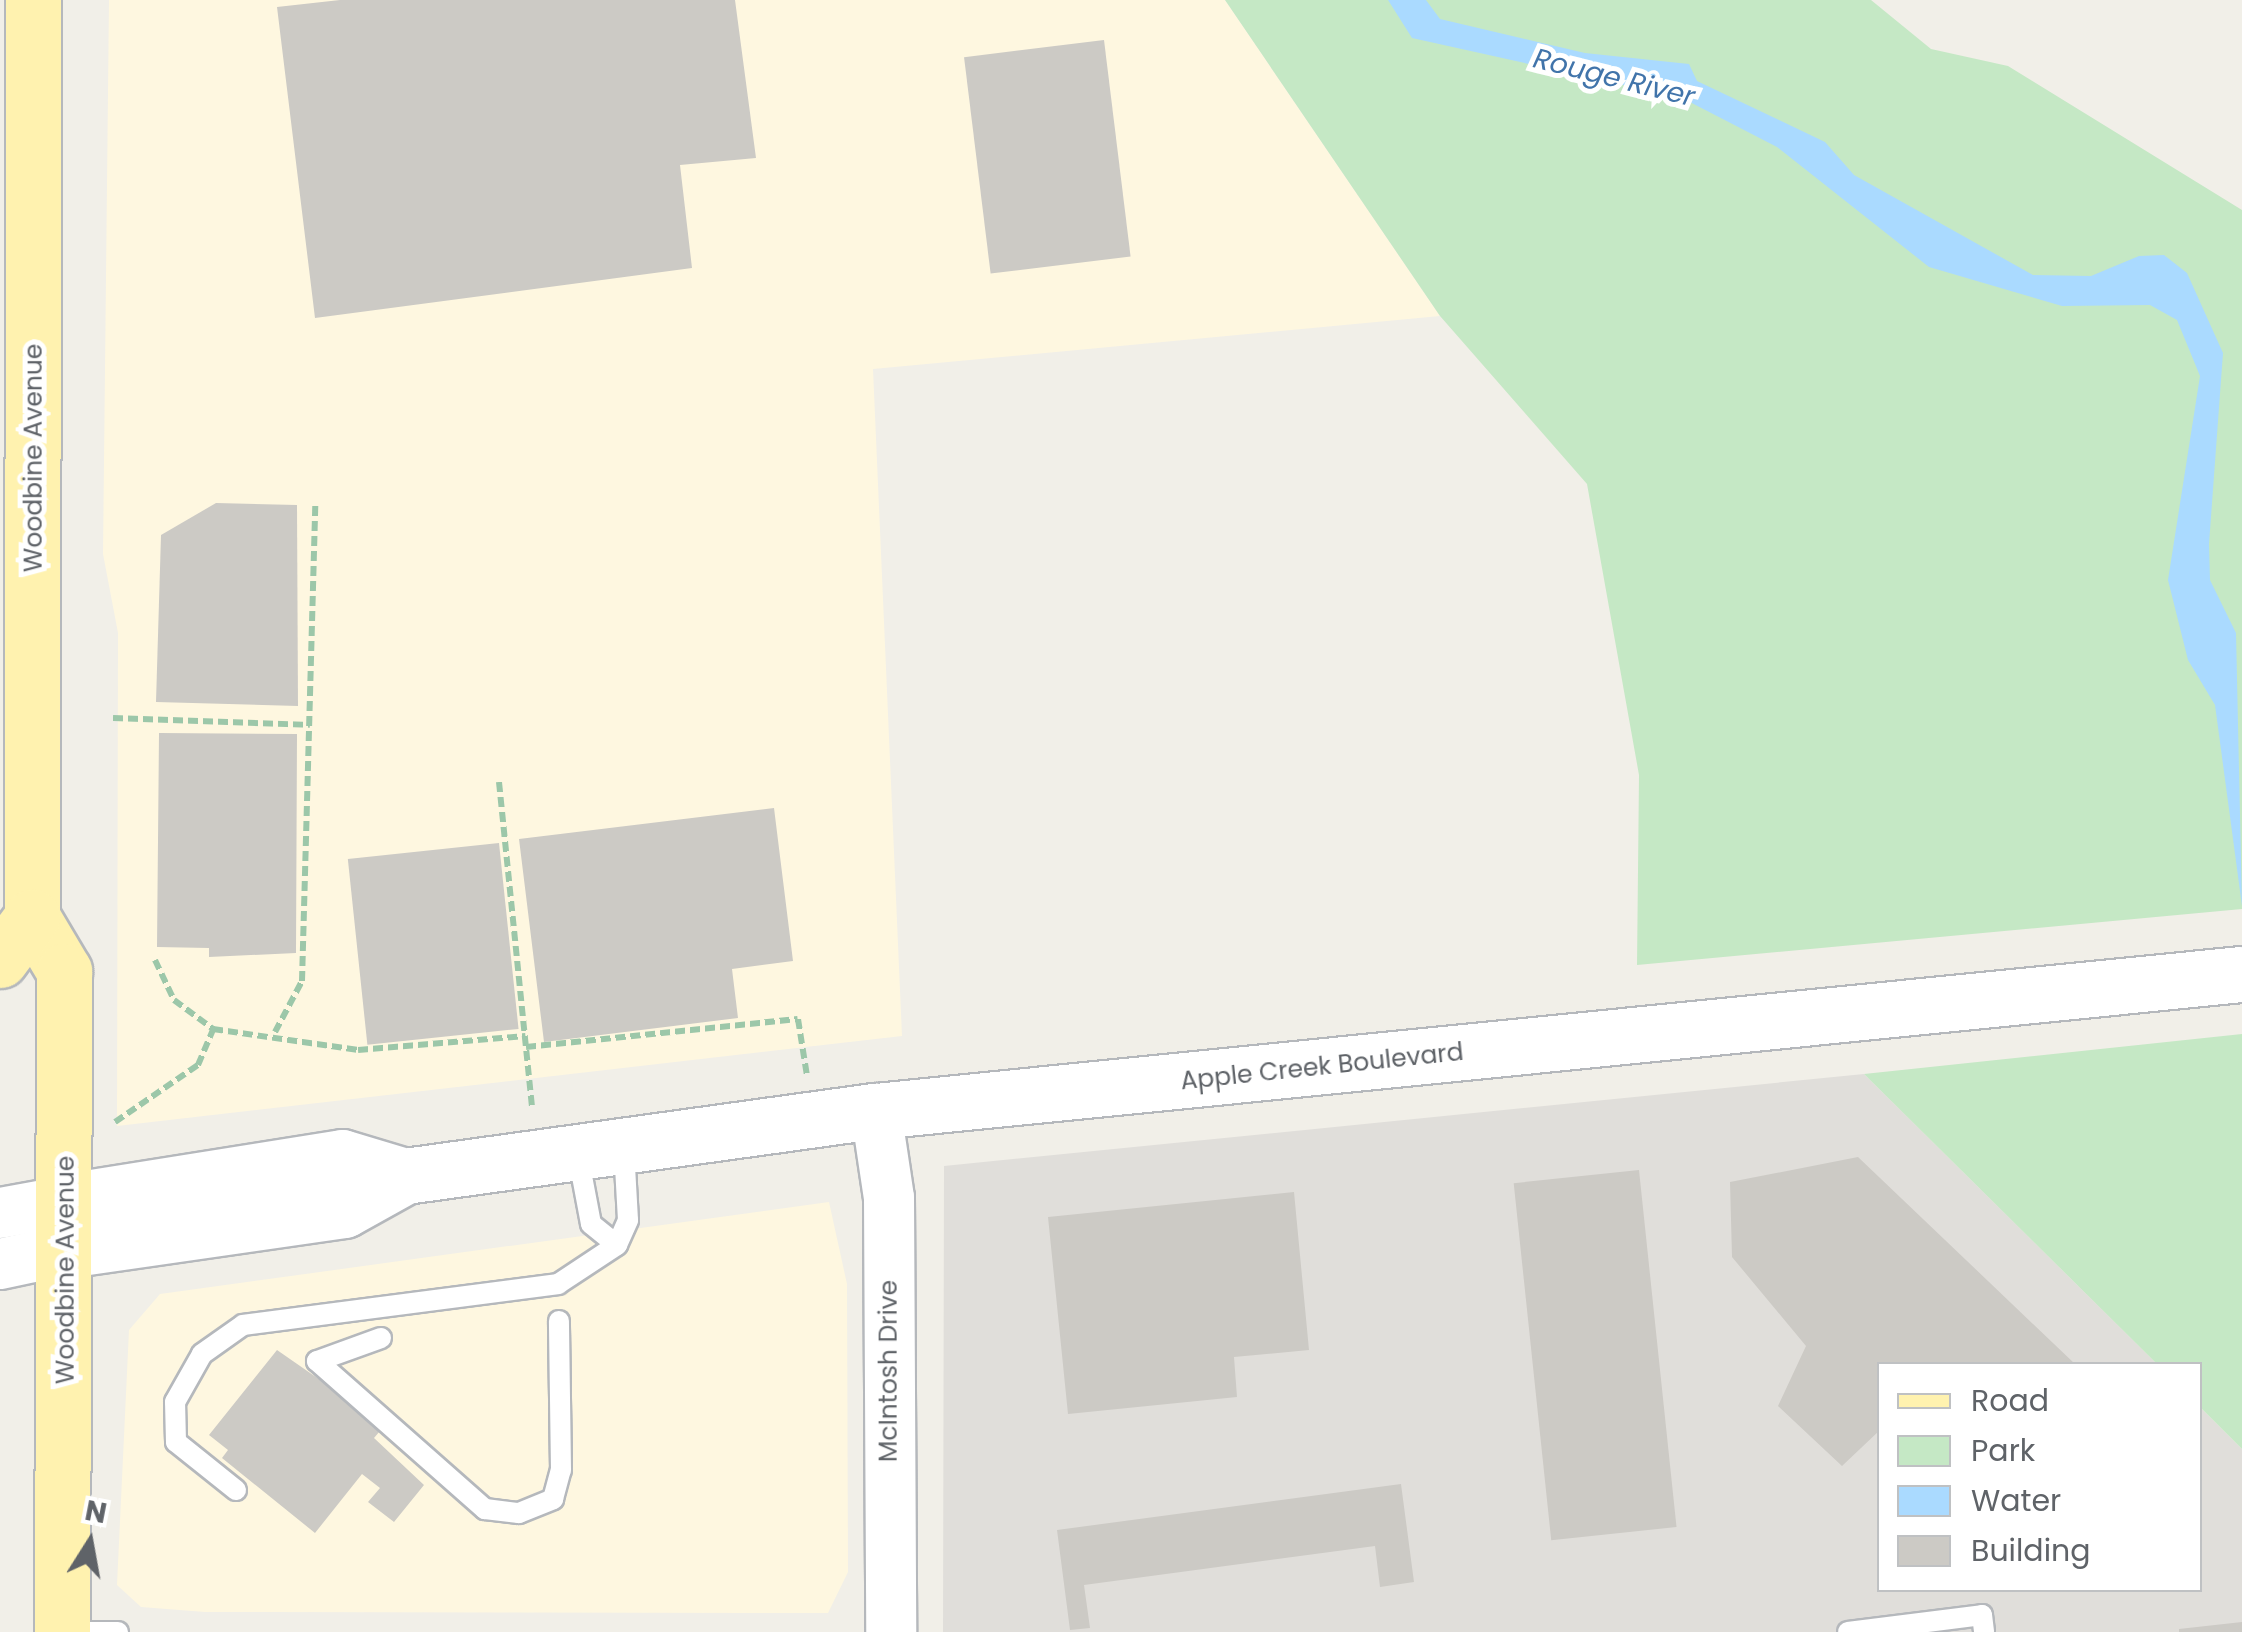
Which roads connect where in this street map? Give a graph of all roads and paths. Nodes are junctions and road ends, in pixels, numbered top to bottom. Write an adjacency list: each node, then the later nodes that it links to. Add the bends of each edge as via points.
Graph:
1 (33, 0): 6 (main road, Woodbine Avenue, via 24,225)
2 (314, 504): 4 (path)
3 (114, 718): 4 (path)
4 (310, 725): 11 (path, via 302,981)
5 (499, 782): 12 (path)
6 (32, 916): 7 (main road); 20 (main road, Woodbine Avenue, via 64,971)
7 (0, 960)
8 (155, 960): 10 (path, via 174,1000)
9 (2218, 976): 16 (main road, Apple Creek Boulevard)
10 (214, 1029): 11 (path); 17 (path, via 198,1065)
11 (276, 1032): 12 (path, via 358,1050)
12 (525, 1036): 13 (path)
13 (526, 1047): 14 (path, via 798,1019); 15 (path)
14 (808, 1077)
15 (532, 1109)
16 (876, 1111): 18 (main road, Apple Creek Boulevard); 28 (street, McIntosh Drive, via 888,1188)
17 (114, 1122)
18 (601, 1150): 20 (main road, Apple Creek Boulevard, via 405,1176 344,1210); 21 (lane, via 628,1220); 21 (lane, via 591,1224)
19 (0, 1213): 20 (street, Apple Creek Boulevard)
20 (67, 1226): 22 (street, Apple Creek Boulevard); 26 (main road, Woodbine Avenue)
21 (617, 1245): 25 (lane, via 558,1284 243,1324 202,1354 175,1402 176,1442)
22 (0, 1264)
23 (560, 1321): 24 (lane, via 561,1470 552,1500 519,1513 485,1510 316,1361)
24 (381, 1338)
25 (236, 1490)
26 (62, 1632): 27 (lane)
27 (118, 1632)
28 (890, 1632)
29 (1848, 1632): 30 (lane, via 1982,1615)
30 (1984, 1632)

